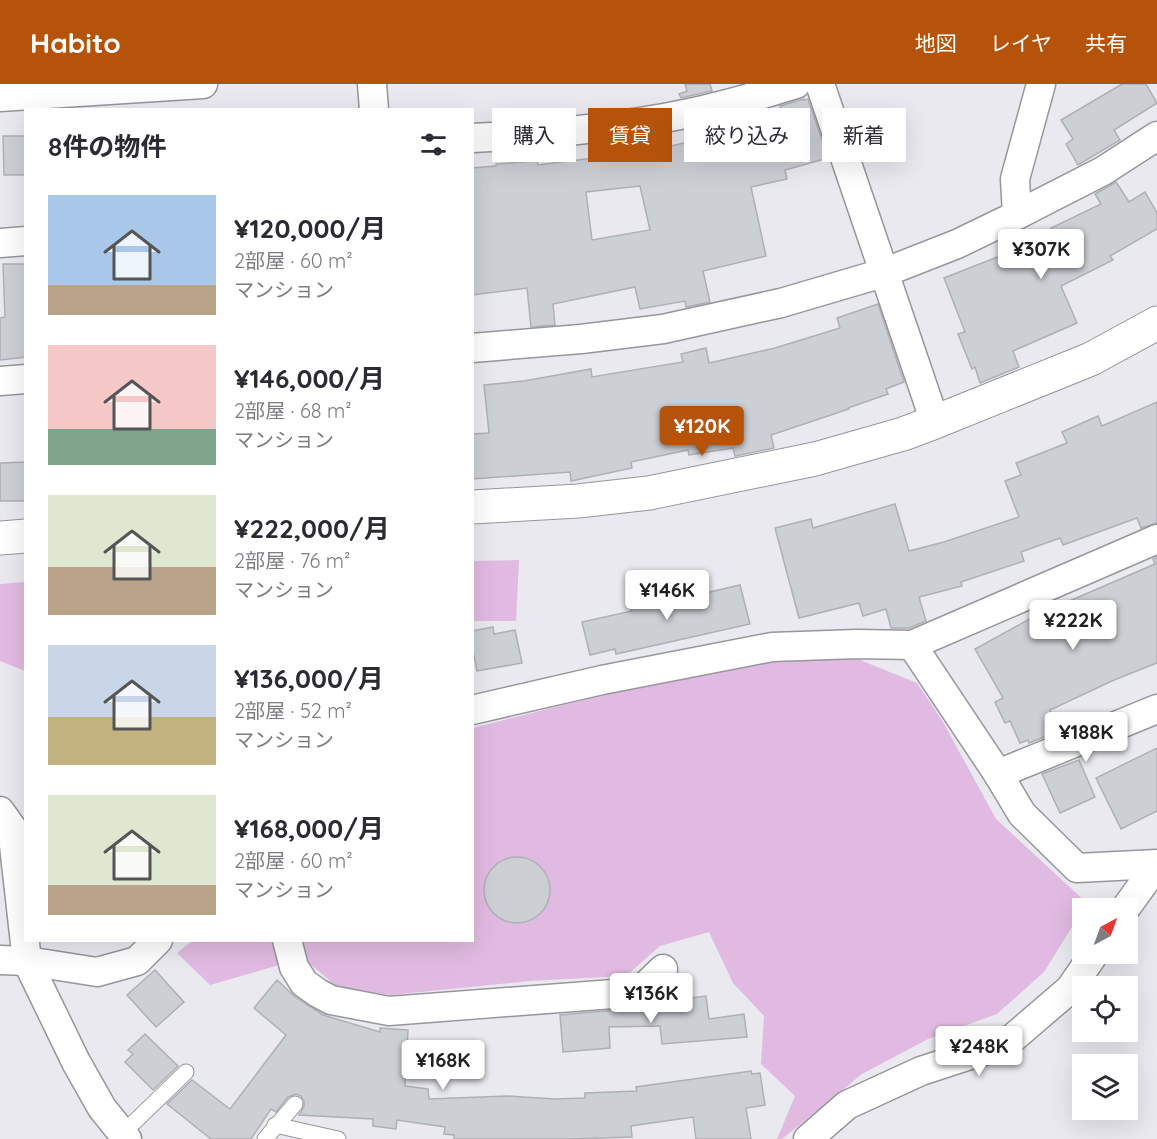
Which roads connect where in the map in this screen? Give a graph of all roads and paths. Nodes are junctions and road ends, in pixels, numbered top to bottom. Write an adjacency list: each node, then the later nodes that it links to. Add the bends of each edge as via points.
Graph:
1 (203, 84): 6 (street)
2 (372, 84): 8 (street)
3 (796, 84): 10 (street, via 689,113 628,124)
4 (820, 84): 14 (street)
5 (1041, 84): 11 (street, via 1014,179)
6 (142, 86): 7 (street)
7 (0, 98)
8 (374, 108)
9 (1157, 136): 11 (street, via 1103,171)
10 (474, 138)
11 (1017, 215): 14 (street)
12 (24, 241): 13 (street)
13 (0, 243)
14 (883, 273): 16 (street, via 780,303 663,329); 19 (street)
15 (1157, 323): 19 (street, via 1091,358)
16 (474, 348)
17 (24, 379): 18 (street)
18 (0, 381)
19 (935, 422): 20 (street, via 815,459 650,493)
20 (474, 507)
21 (24, 536): 22 (street)
22 (0, 538)
23 (1157, 539): 24 (street)
24 (912, 645): 26 (street, via 772,647); 27 (street)
25 (1157, 709): 27 (street)
26 (474, 710)
27 (998, 774): 29 (street, via 1022,814 1077,868)
28 (0, 811): 33 (street, via 12,828)
29 (1157, 865): 30 (street)
30 (1133, 898)
31 (156, 942): 33 (street, via 137,961 97,972)
32 (287, 942): 35 (street, via 294,967 304,983 318,993 331,1000 389,1011 639,992)
33 (14, 960): 39 (street, via 102,1108)
34 (1087, 964): 42 (street, via 1070,989 1007,1043 921,1071 847,1105)
35 (663, 969)
36 (186, 1072): 39 (lane)
37 (295, 1104): 38 (lane)
38 (275, 1125): 40 (lane); 41 (lane)
39 (124, 1137)
40 (265, 1139)
41 (338, 1139)
42 (808, 1139)

